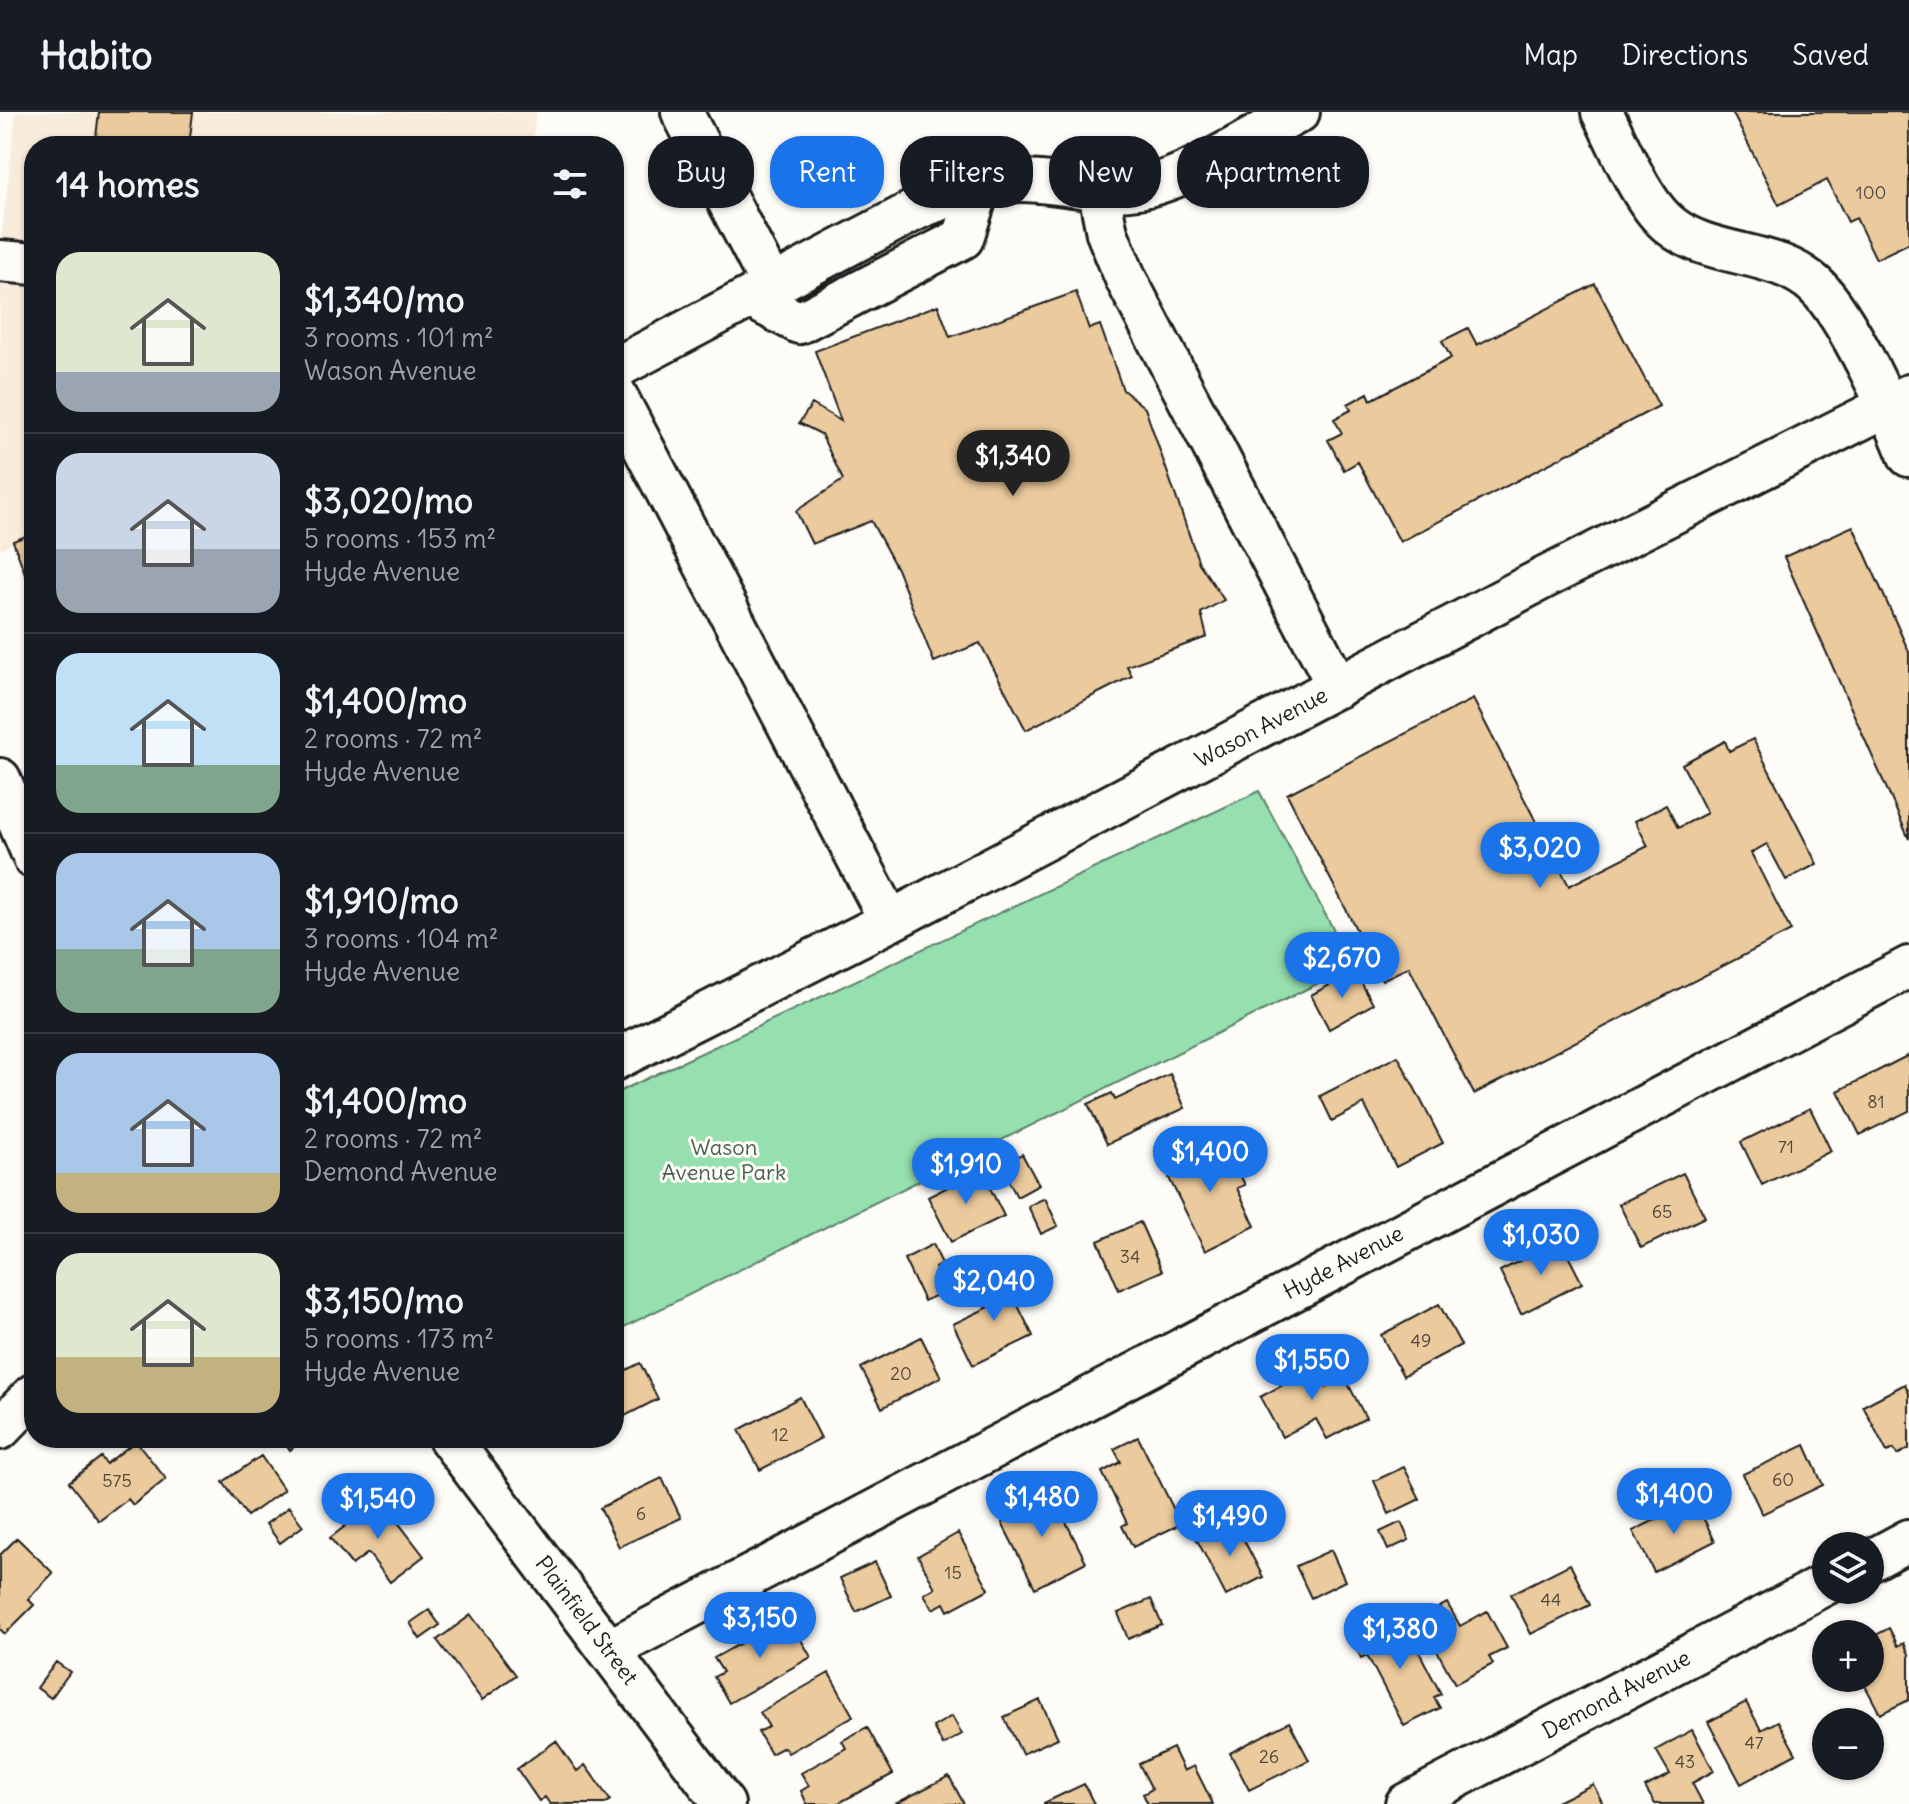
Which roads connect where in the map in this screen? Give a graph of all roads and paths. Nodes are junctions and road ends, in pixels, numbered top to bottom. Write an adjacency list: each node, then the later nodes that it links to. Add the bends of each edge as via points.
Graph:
1 (682, 112): 9 (street)
2 (1299, 112): 4 (street)
3 (1602, 112): 11 (street, via 1648,198 1671,227 1785,266 1817,286)
4 (1161, 180)
5 (1049, 187): 9 (street, via 1004,182 917,209)
6 (1102, 208): 14 (street, via 1126,279)
7 (0, 261): 8 (street)
8 (24, 263)
9 (761, 292): 10 (street)
10 (624, 364)
11 (1899, 401): 13 (street); 14 (street, Wason Avenue)
12 (624, 410): 17 (street)
13 (1909, 456)
14 (1338, 687): 17 (street, Wason Avenue)
15 (0, 779): 16 (street)
16 (24, 835)
17 (890, 921): 19 (street, Wason Avenue)
18 (1909, 967): 26 (street, Hyde Avenue)
19 (624, 1055)
20 (24, 1404): 21 (street)
21 (0, 1429)
22 (457, 1448): 26 (street, Plainfield Street)
23 (1909, 1540): 24 (street)
24 (1884, 1553)
25 (1812, 1591): 28 (street, Demond Avenue)
26 (609, 1650): 27 (street, Plainfield Street)
27 (724, 1804)
28 (1406, 1804)

